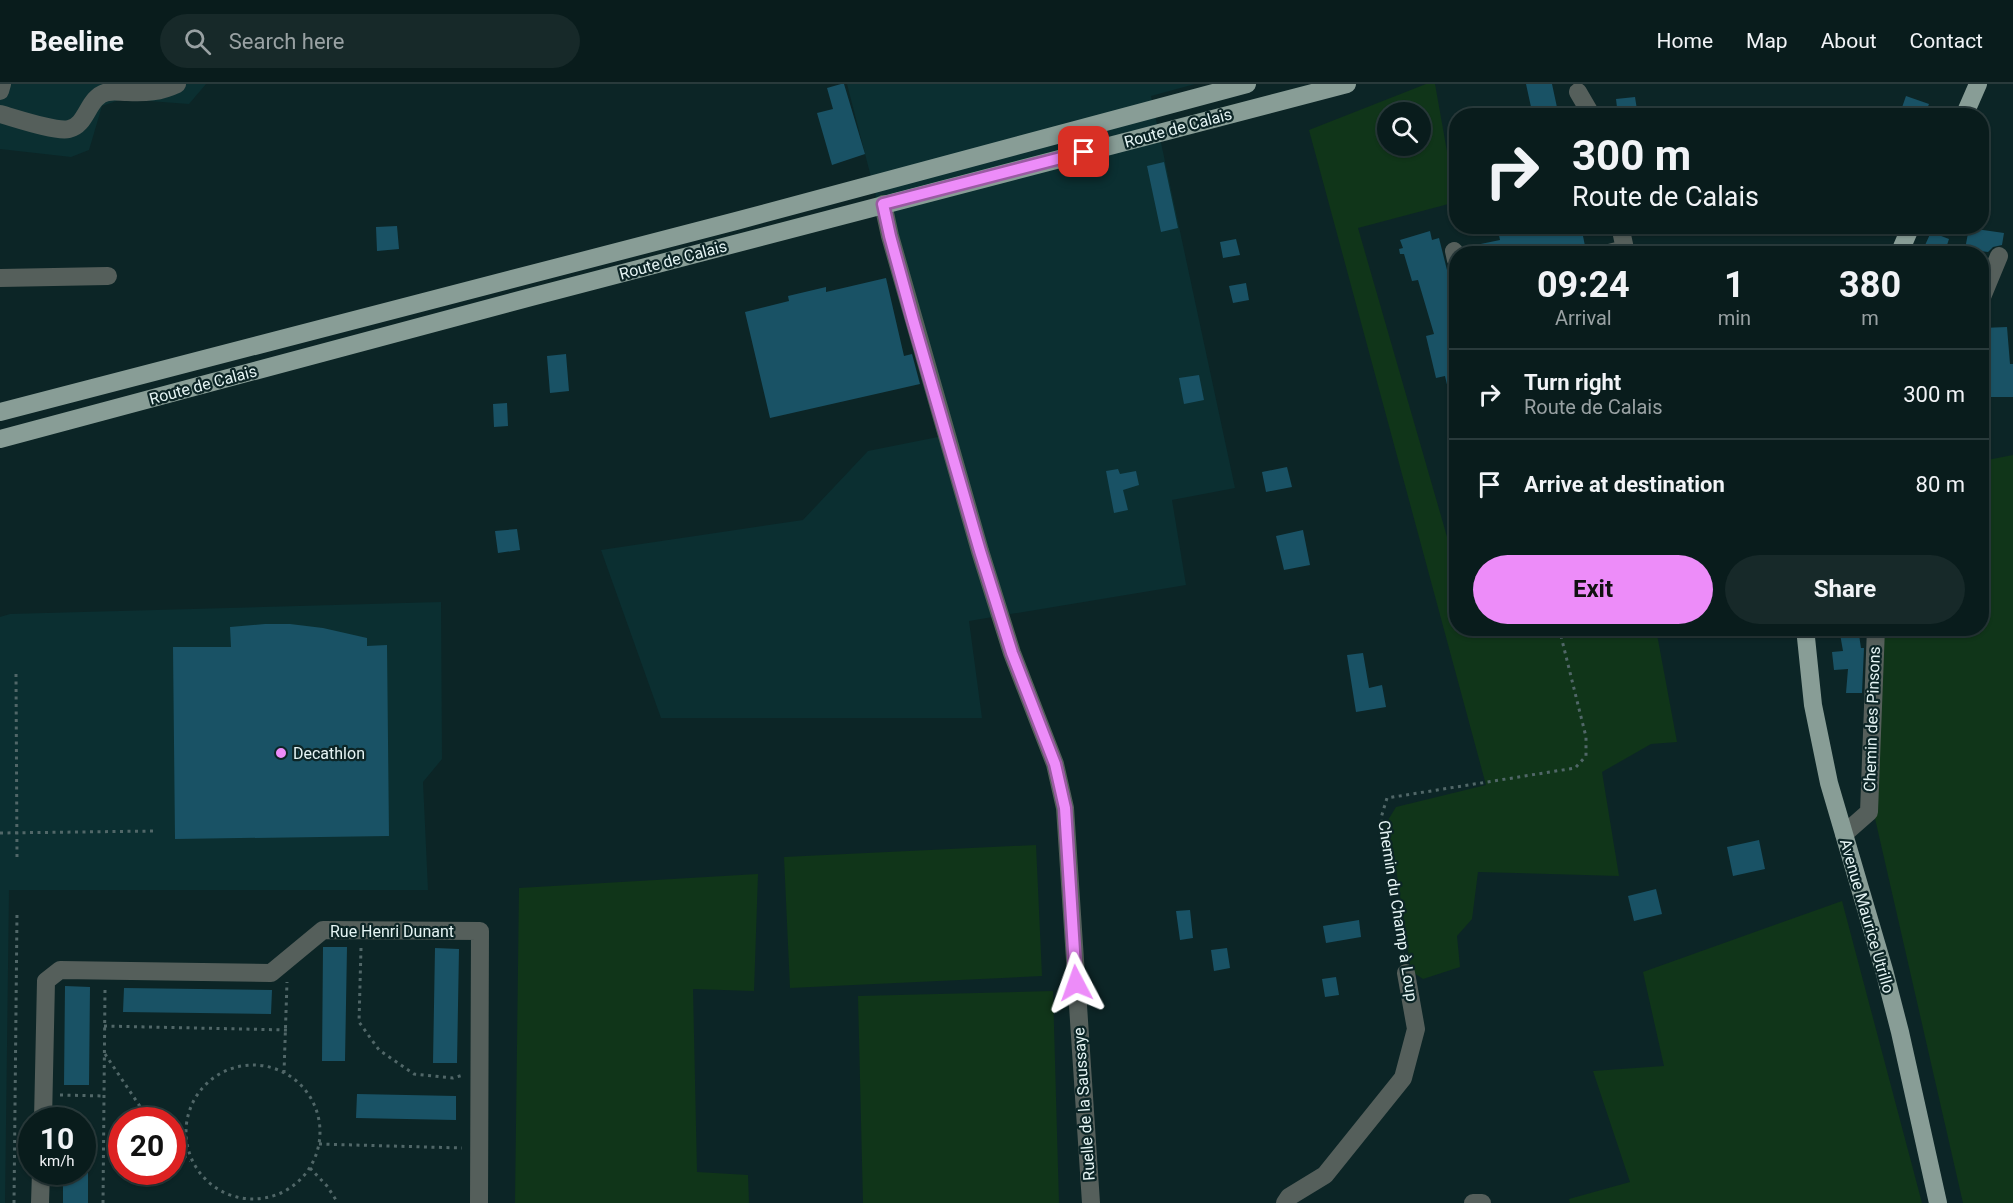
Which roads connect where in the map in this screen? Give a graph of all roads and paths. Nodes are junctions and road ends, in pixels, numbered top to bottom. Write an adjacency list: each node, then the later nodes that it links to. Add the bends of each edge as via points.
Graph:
1 (3, 84): 6 (street)
2 (177, 84): 10 (street, via 150,93 100,95 70,129)
3 (1247, 84): 16 (main road, Route de Calais)
4 (1347, 84): 11 (main road, Route de Calais)
5 (1978, 84): 9 (main road)
6 (0, 91)
7 (1578, 92): 8 (street)
8 (1587, 108)
9 (1968, 108)
10 (0, 114)
11 (883, 204): 19 (main road, Route de Calais); 54 (street, Ruelle de la Saussaye, via 980,551 1012,653 1055,764 1065,808)
12 (1999, 256): 15 (street)
13 (108, 276): 14 (street)
14 (0, 278)
15 (1989, 280)
16 (141, 376): 17 (main road); 18 (main road, Route de Calais)
17 (0, 401)
18 (0, 412)
19 (0, 439)
20 (1561, 636): 33 (path, Chemin du Champ à Loup, via 1586,737 1586,756 1575,768 1387,798 1381,818)
21 (1806, 636): 27 (main road, Avenue Maurice Utrillo, via 1820,744)
22 (1876, 636): 27 (street, Chemin des Pinsons, via 1869,812)
23 (16, 674): 25 (path)
24 (156, 831): 25 (path)
25 (17, 832): 26 (path); 28 (path)
26 (0, 833)
27 (1844, 834): 58 (main road, Avenue Maurice Utrillo, via 1900,1032)
28 (17, 859)
29 (17, 912): 49 (path)
30 (361, 930): 31 (street, Rue Henri Dunant, via 323,930); 37 (path, via 359,1022 379,1050 414,1074 453,1078); 37 (street, Rue Henri Dunant, via 480,931)
31 (283, 963): 32 (street, Rue Henri Dunant, via 271,973); 35 (path, via 287,975)
32 (105, 970): 34 (path); 39 (street, Rue Henri Dunant, via 60,970 46,981)
33 (1406, 973): 55 (street, Chemin du Champ à Loup, via 1416,1029 1403,1078 1325,1175)
34 (105, 1026): 35 (path); 36 (path)
35 (286, 1030): 38 (path)
36 (104, 1053): 40 (path); 42 (path)
37 (479, 1071): 44 (street, Rue Henri Dunant)
38 (284, 1073): 43 (path, via 301,1085 313,1103 319,1123); 46 (path, via 264,1066 243,1066 223,1072 205,1084 186,1121 186,1142)
39 (43, 1094): 40 (path); 41 (street, Rue Henri Dunant)
40 (104, 1096): 51 (path)
41 (43, 1107)
42 (140, 1107)
43 (319, 1144): 44 (path); 47 (path)
44 (479, 1149): 53 (street, Rue Henri Dunant)
45 (186, 1158): 46 (path)
46 (192, 1162): 47 (path, via 210,1185 235,1198 264,1199 290,1189)
47 (310, 1168): 52 (path)
48 (41, 1185): 50 (street)
49 (14, 1203)
50 (40, 1203)
51 (103, 1203)
52 (338, 1203)
53 (479, 1203)
54 (1091, 1203)
55 (1285, 1203)
56 (1473, 1203): 57 (street)
57 (1482, 1203)
58 (1938, 1203)

